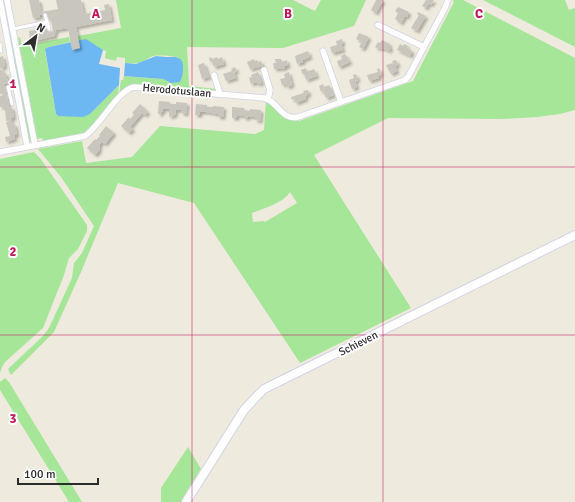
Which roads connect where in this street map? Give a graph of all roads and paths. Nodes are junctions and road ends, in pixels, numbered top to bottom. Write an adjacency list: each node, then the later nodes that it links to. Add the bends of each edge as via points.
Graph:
1 (0, 0): 9 (street)
2 (7, 0): 7 (street)
3 (448, 0): 11 (street)
4 (45, 15): 5 (lane)
5 (47, 22): 7 (lane); 8 (lane)
6 (378, 25): 11 (street)
7 (13, 29): 23 (street)
8 (49, 29)
9 (8, 41): 10 (lane); 17 (street)
10 (0, 43): 12 (lane)
11 (424, 47): 21 (street, via 405,80)
12 (2, 51)
13 (323, 51): 21 (street)
14 (264, 70): 20 (street, via 270,90)
15 (214, 75): 18 (street, Herodotuslaan)
16 (8, 87): 19 (lane)
17 (18, 94): 19 (lane); 24 (street)
18 (220, 94): 20 (street, Herodotuslaan); 23 (street, Herodotuslaan, via 132,88 124,92 85,136)
19 (10, 96): 22 (lane)
20 (268, 99): 21 (street, via 285,115 294,118)
21 (341, 102)
22 (12, 104)
23 (35, 145): 24 (street, Herodotuslaan)
24 (27, 146): 25 (street, Herodotuslaan)
25 (0, 152)
26 (575, 235): 27 (street, Schieven, via 264,389 244,410)
27 (186, 502)

